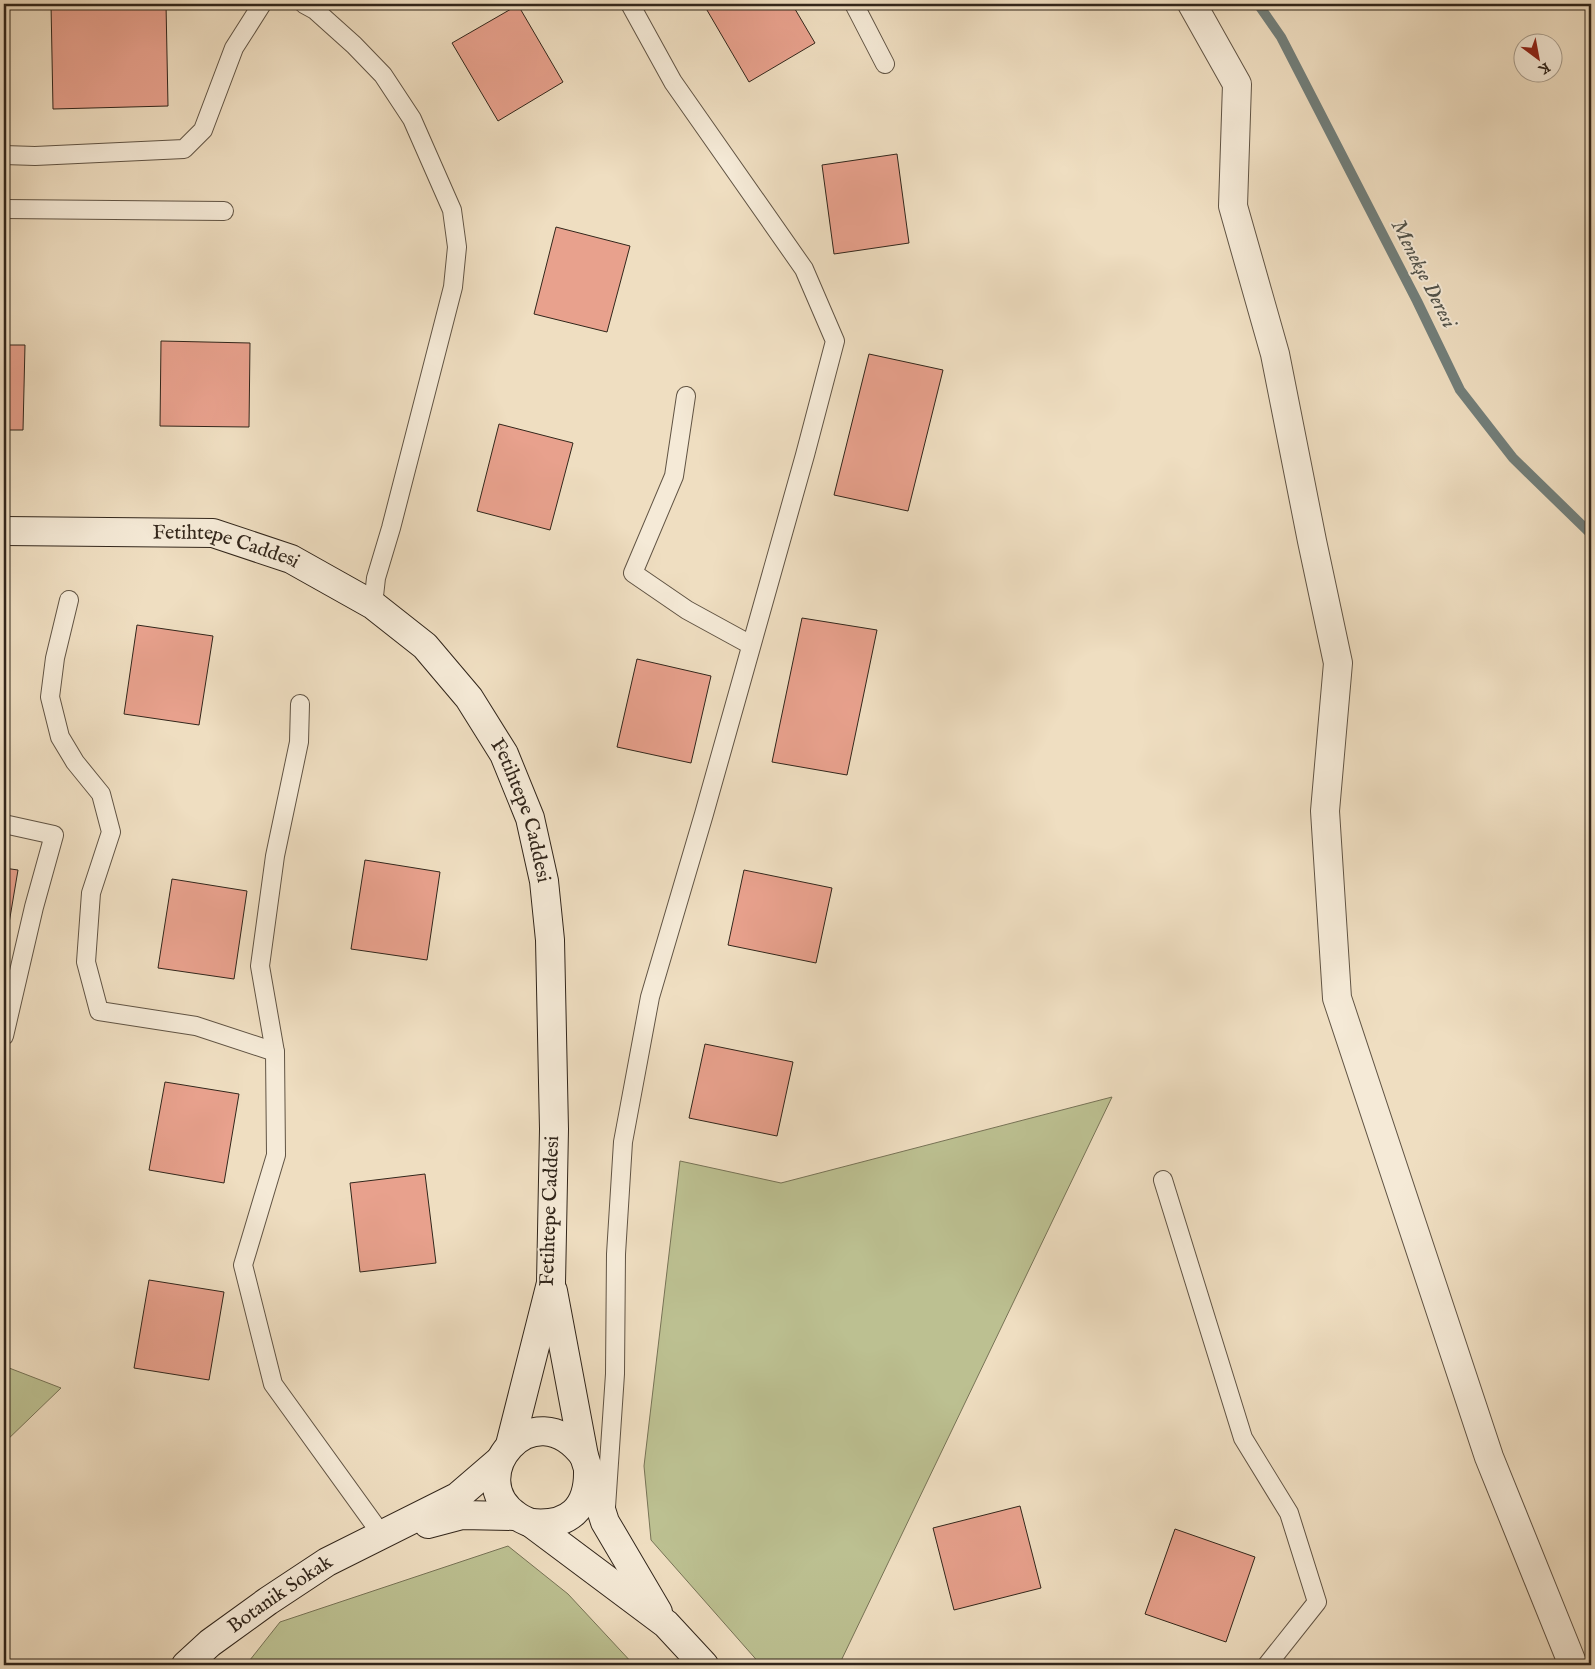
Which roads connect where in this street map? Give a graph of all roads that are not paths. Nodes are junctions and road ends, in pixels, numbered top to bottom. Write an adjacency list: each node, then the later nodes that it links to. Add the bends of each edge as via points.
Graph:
1 (262, 4): 7 (lane, via 234,48 203,130 184,149)
2 (304, 4): 13 (lane, via 315,10 383,75 412,119 452,210 457,247 453,287 376,578)
3 (630, 4): 14 (lane, via 673,82 804,269 835,341)
4 (854, 4): 6 (lane)
5 (1192, 4): 30 (street, via 1237,84 1233,206 1275,354 1338,663 1325,811 1337,998 1489,1457)
6 (885, 64)
7 (4, 155)
8 (4, 209): 9 (lane)
9 (224, 211)
10 (686, 396): 14 (lane, via 674,476 633,573 686,610)
11 (4, 531): 13 (street, Fetihtepe Caddesi, via 213,533 291,559)
12 (69, 600): 18 (lane, via 55,658 50,697 60,737 102,794 111,832 91,893 89,913 86,962 99,1011 196,1026)
13 (373, 605): 20 (street, Fetihtepe Caddesi, via 425,646 469,698 504,754 530,818 544,881 550,940 554,1129)
14 (752, 645): 24 (lane, via 650,998 623,1142 616,1254 615,1374)
15 (300, 704): 18 (lane, via 299,742 275,856 260,966)
16 (4, 824): 17 (lane, via 54,834)
17 (4, 1036)
18 (275, 1052): 25 (lane, via 276,1155 243,1265 272,1384)
19 (1163, 1180): 29 (lane, via 1243,1438 1289,1513 1317,1602)
20 (551, 1283): 21 (street, Fetihtepe Caddesi); 22 (street)
21 (505, 1453): 22 (street, via 521,1437 535,1432 550,1432 575,1444); 23 (street, via 496,1474 498,1490 505,1504); 25 (street, Botanik Sokak, via 457,1497)
22 (586, 1463): 23 (street, via 589,1485 584,1500 574,1512 546,1524); 24 (street)
23 (523, 1519): 25 (street, Botanik Sokak, via 462,1515); 26 (street)
24 (605, 1522): 26 (street)
25 (382, 1535): 27 (street, Botanik Sokak, via 327,1562 268,1600)
26 (666, 1624): 28 (street)
27 (186, 1665)
28 (704, 1665)
29 (1267, 1665)
30 (1573, 1665)

